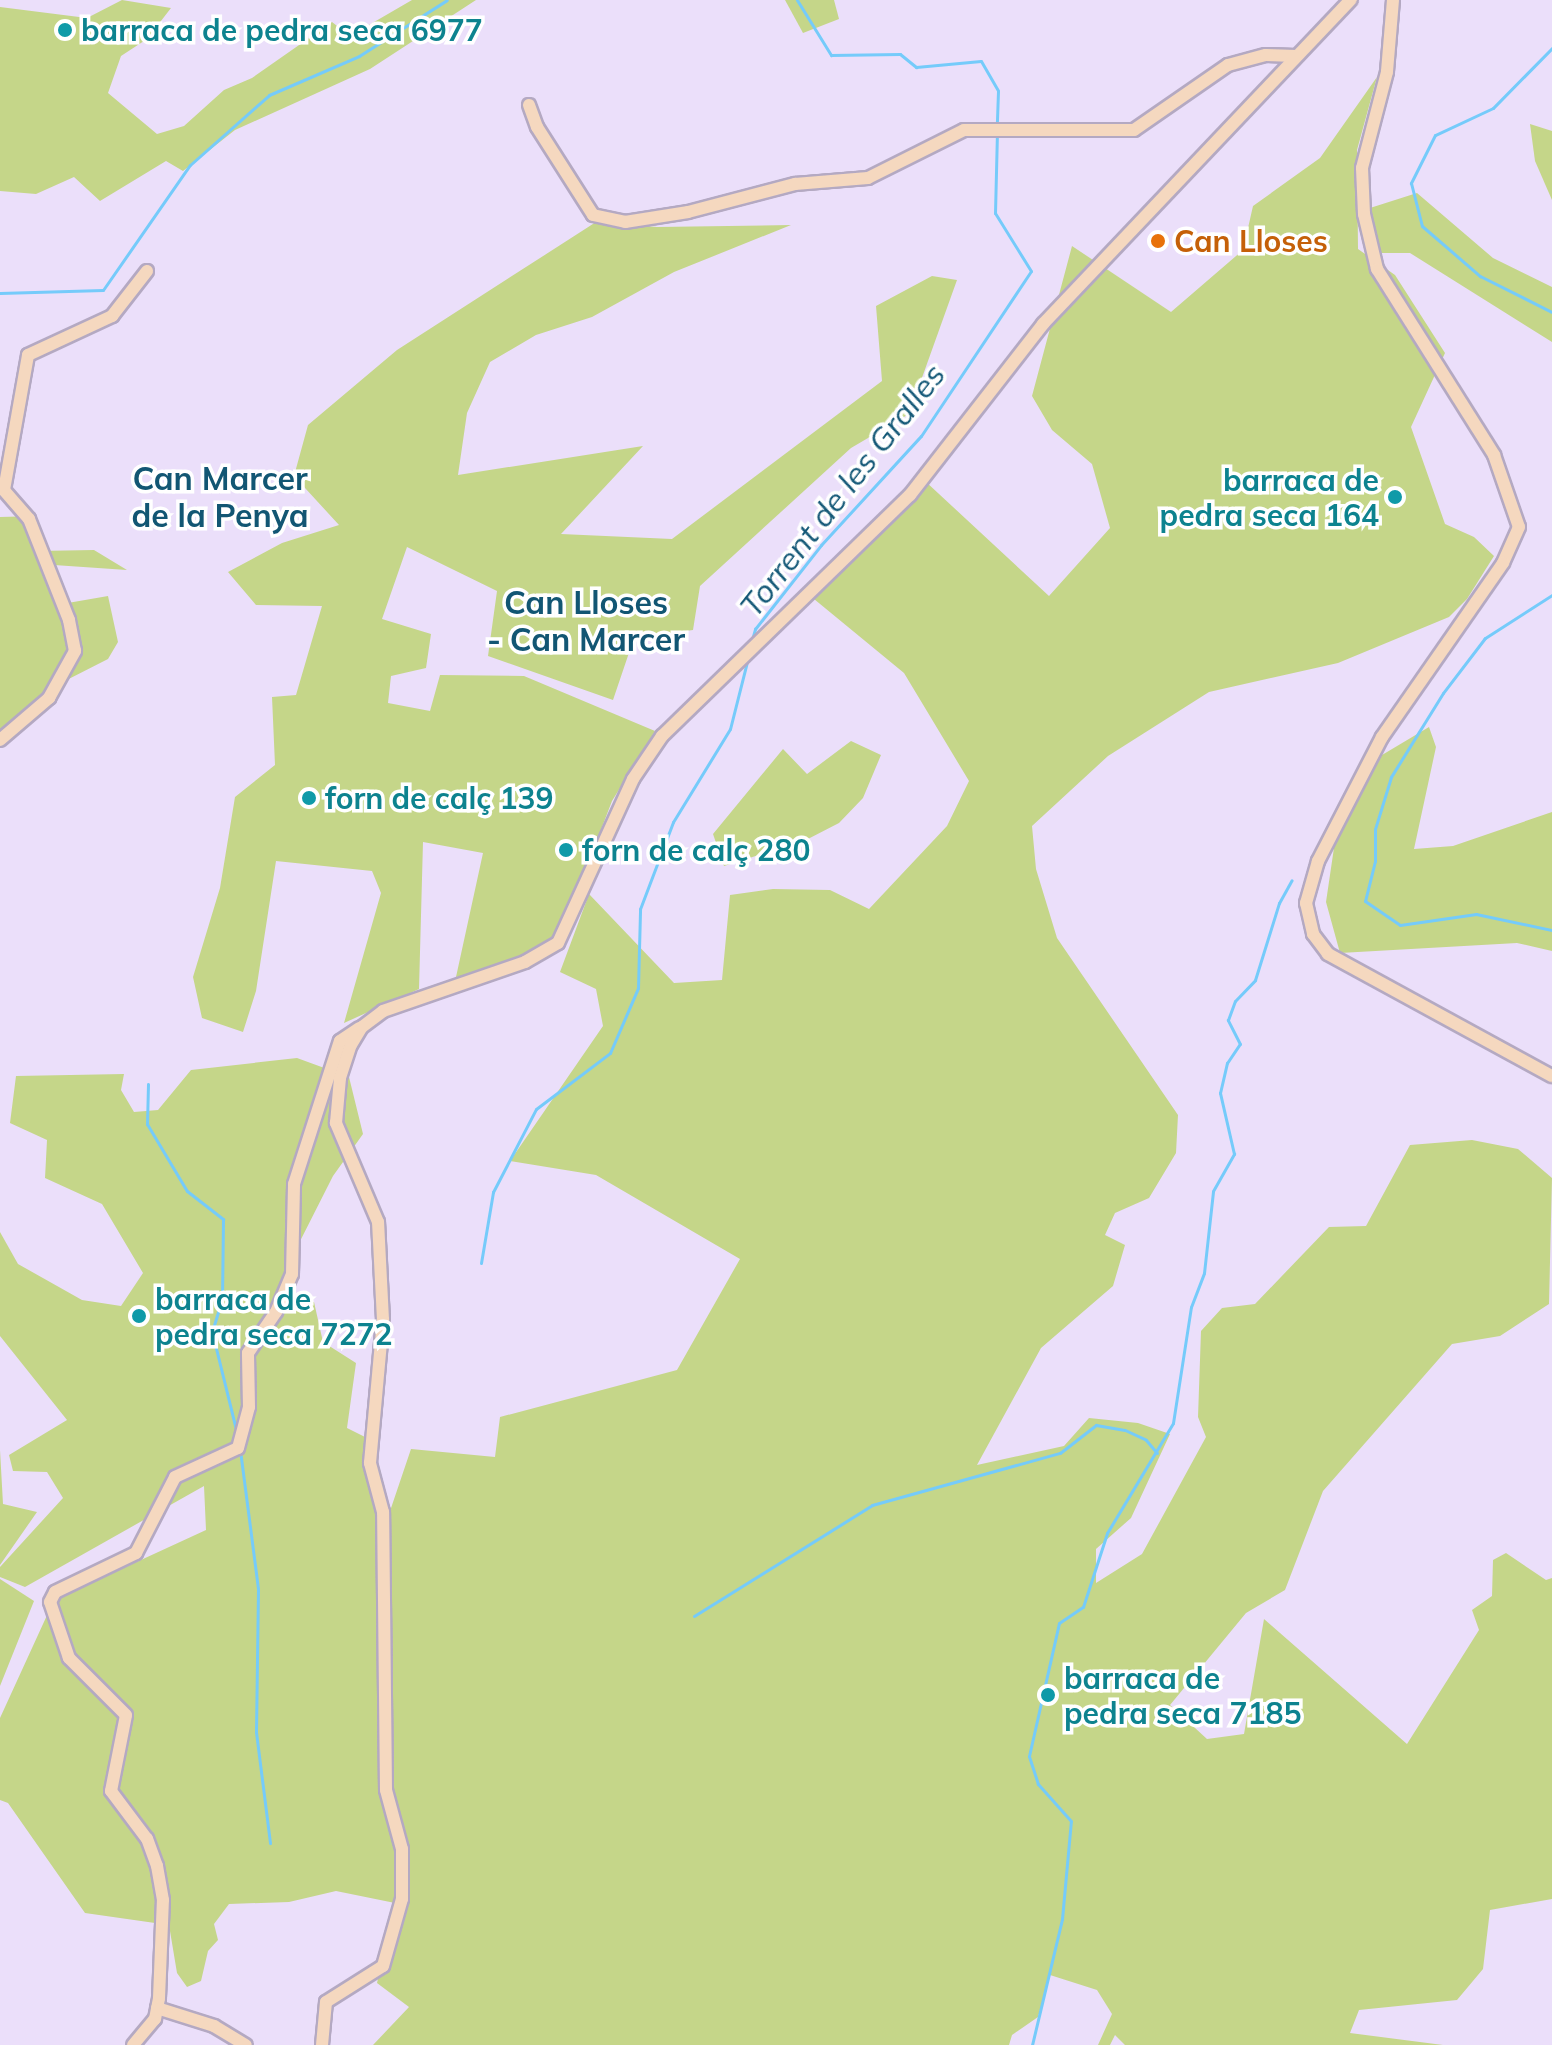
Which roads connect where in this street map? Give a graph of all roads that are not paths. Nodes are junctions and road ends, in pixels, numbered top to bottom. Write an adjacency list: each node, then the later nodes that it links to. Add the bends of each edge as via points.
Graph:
1 (1351, 0): 3 (street)
2 (1393, 0): 8 (street, via 1387,72 1362,168 1364,214 1377,269 1494,455 1519,527 1503,563 1382,737 1318,861 1306,903 1313,934 1328,954)
3 (1296, 56): 4 (street, via 1266,55 1228,65 1134,130 964,130 868,178 795,184 625,222 593,215 537,127); 7 (street, via 1043,324 910,495 662,736 633,779 558,943 525,962 411,998)
4 (529, 105)
5 (147, 271): 6 (street, via 112,316 28,355 4,490 29,519 69,620 75,651 49,698)
6 (0, 740)
7 (362, 1027): 9 (street, via 340,1041 320,1096 291,1202 292,1274 276,1312 248,1353 249,1407 238,1448 175,1477 142,1546 123,1564 55,1592 51,1609 69,1658 127,1721 110,1783 117,1803 147,1839 157,1866 163,1900); 12 (street, via 340,1078 336,1123 378,1222 383,1320 370,1463 383,1512 386,1790 402,1849 402,1899 383,1966 326,2002)
8 (1552, 1076)
9 (157, 2008): 10 (street); 11 (street, via 214,2026)
10 (133, 2045)
11 (246, 2045)
12 (322, 2045)

